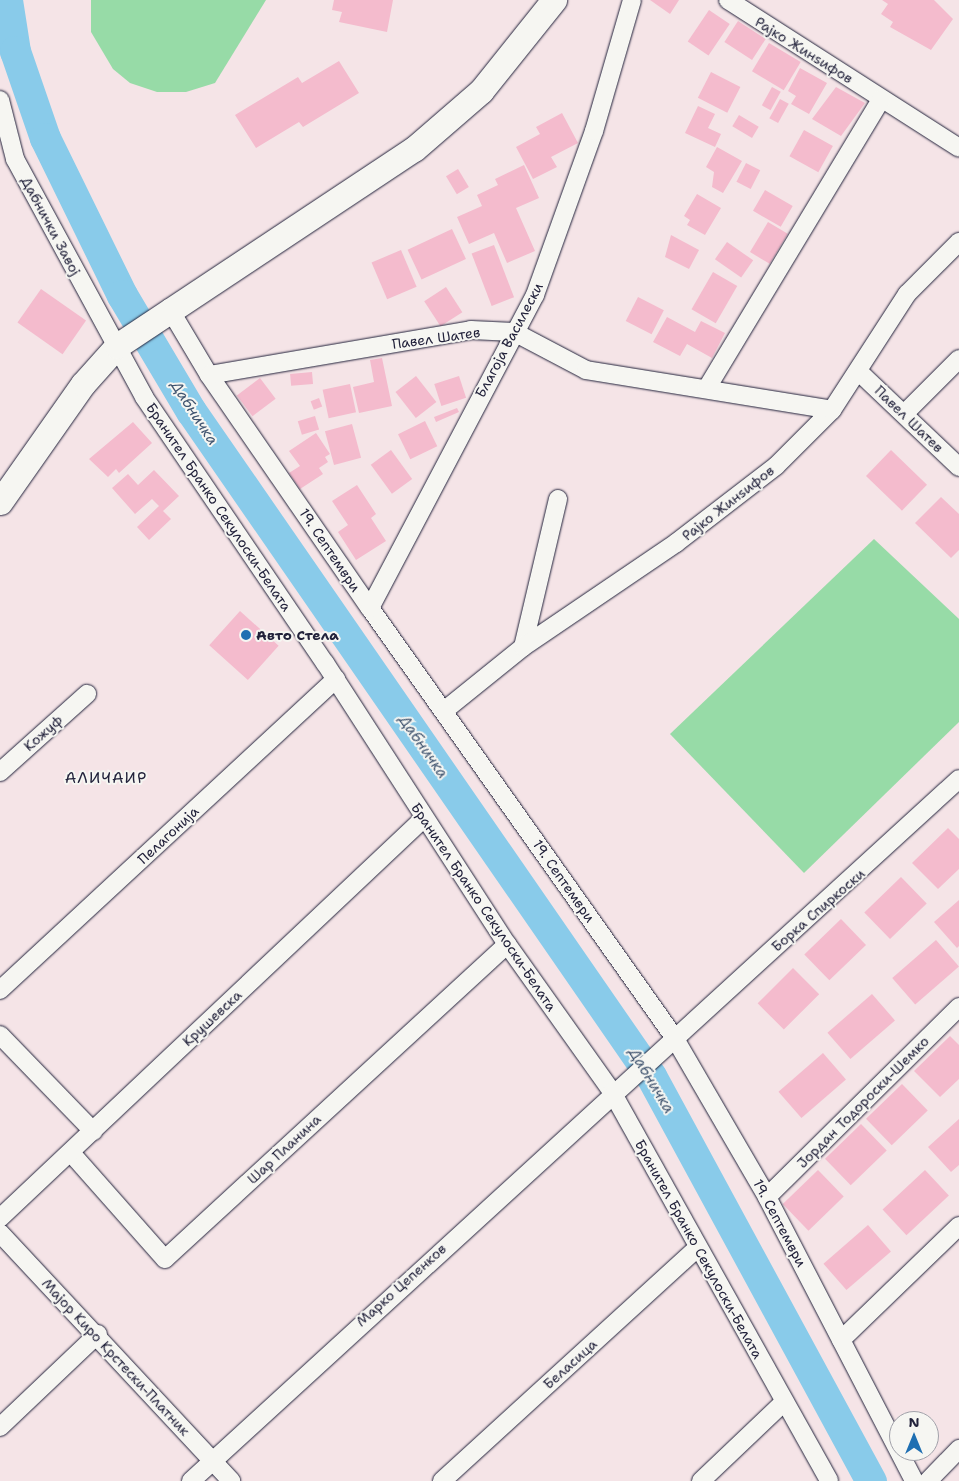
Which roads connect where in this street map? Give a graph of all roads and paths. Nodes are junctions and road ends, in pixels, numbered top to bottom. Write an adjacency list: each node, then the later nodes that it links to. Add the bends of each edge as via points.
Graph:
1 (554, 0): 9 (main road, via 481,91 414,149 382,174)
2 (632, 0): 10 (street, Благоја Василески, via 594,131 536,295)
3 (728, 0): 4 (street, Рајко Жинѕифов)
4 (881, 98): 7 (street, Рајко Жинѕифов); 15 (street)
5 (0, 100): 6 (street, Дабнички Завој)
6 (5, 141): 11 (street, Дабнички Завој, via 51,232)
7 (958, 145)
8 (959, 242): 13 (street, Рајко Жинѕифов, via 908,294)
9 (169, 308): 11 (main road); 14 (street, 19. Септември)
10 (514, 332): 14 (street, Павел Шатев, via 471,330); 15 (street, Павел Шатев, via 586,370); 21 (street, Благоја Василески)
11 (117, 346): 20 (main road, via 83,384); 23 (street, Бранител Бранко Секулоски-Белата, via 144,397)
12 (959, 359): 17 (street)
13 (859, 372): 16 (street, Рајко Жинѕифов); 17 (street, Павел Шатев)
14 (209, 375): 21 (street, 19. Септември)
15 (707, 388): 16 (street, Павел Шатев)
16 (832, 410): 22 (street, Рајко Жинѕифов, via 776,466 683,538)
17 (906, 412): 18 (street, Павел Шатев)
18 (959, 466)
19 (558, 499): 22 (street)
20 (0, 502)
21 (370, 608): 25 (street, 19. Септември)
22 (522, 647): 25 (street, Рајко Жинѕифов)
23 (336, 679): 28 (street, Бранител Бранко Секулоски-Белата); 30 (street, Пелагонија)
24 (87, 694): 26 (street, Кожуф)
25 (445, 710): 33 (street, 19. Септември)
26 (0, 772)
27 (959, 779): 33 (street, Борка Спиркоски, via 862,871)
28 (424, 818): 29 (street, Бранител Бранко Секулоски-Белата); 35 (street, Крушевска)
29 (506, 944): 34 (street, Бранител Бранко Секулоски-Белата); 36 (street, Шар Планина, via 164,1259)
30 (0, 990)
31 (959, 1007): 37 (street, Јордан Тодороски-Шемко)
32 (0, 1035): 35 (street)
33 (674, 1037): 34 (street, Борка Спиркоски); 37 (street, 19. Септември)
34 (612, 1092): 41 (street, Бранител Бранко Секулоски-Белата); 47 (street, Марко Цепенков)
35 (93, 1131): 36 (street, Крушевска)
36 (72, 1154): 38 (street, Крушевска)
37 (767, 1197): 43 (street, 19. Септември)
38 (0, 1218)
39 (959, 1226): 43 (street)
40 (0, 1233): 42 (street, Мајор Киро Крстески-Платник)
41 (698, 1248): 44 (street, Бранител Бранко Секулоски-Белата); 50 (street, Беласица)
42 (98, 1334): 45 (street); 47 (street, Мајор Киро Крстески-Платник)
43 (841, 1340): 53 (street, 19. Септември)
44 (784, 1402): 51 (street); 52 (street, Бранител Бранко Секулоски-Белата)
45 (0, 1427)
46 (959, 1449): 54 (street)
47 (212, 1462): 48 (street, Марко Цепенков); 49 (street, Мајор Киро Крстески-Платник)
48 (191, 1481)
49 (231, 1481)
50 (442, 1481)
51 (701, 1481)
52 (829, 1481)
53 (914, 1481)
54 (928, 1481)

